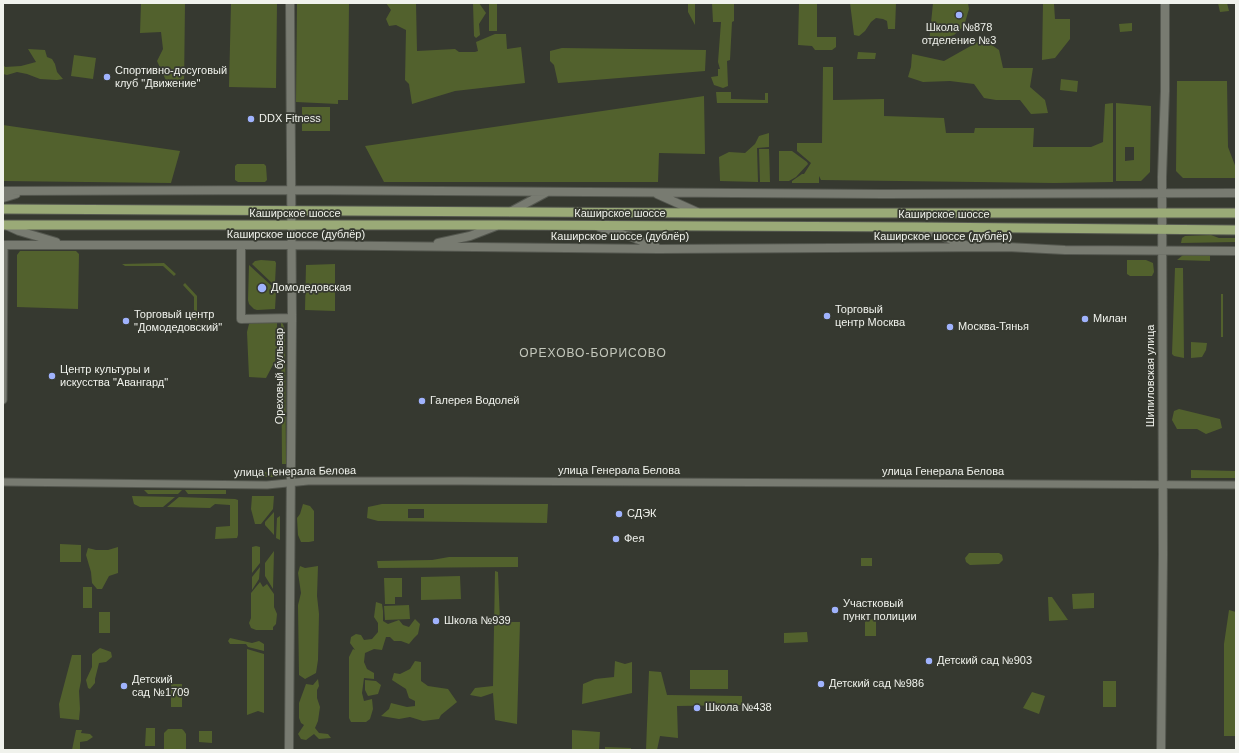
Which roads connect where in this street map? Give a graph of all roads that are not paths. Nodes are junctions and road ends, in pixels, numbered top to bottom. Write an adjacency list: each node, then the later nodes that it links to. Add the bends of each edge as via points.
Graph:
1 (290, 3): 3 (main road, Ореховый бульвар)
2 (1166, 3): 9 (main road, Шипиловская улица)
3 (291, 190): 5 (main road); 6 (main road); 12 (main road, Ореховый бульвар)
4 (3, 191): 5 (main road)
5 (32, 191): 10 (main road)
6 (547, 192): 7 (main road); 13 (main road)
7 (650, 192): 9 (main road); 14 (main road)
8 (1236, 193): 9 (main road)
9 (1162, 194): 15 (main road, Шипиловская улица)
10 (3, 198)
11 (3, 209): 12 (main road, Каширское шоссе)
12 (291, 211): 13 (main road, Каширское шоссе); 19 (main road, Ореховый бульвар)
13 (510, 212): 14 (main road, Каширское шоссе)
14 (699, 213): 15 (main road, Каширское шоссе)
15 (1162, 213): 16 (main road, Каширское шоссе); 22 (main road, Шипиловская улица)
16 (1236, 213)
17 (5, 225): 19 (main road, Каширское шоссе); 24 (main road)
18 (497, 225): 19 (main road, Каширское шоссе); 20 (main road, Каширское шоссе); 28 (main road, via 470,236)
19 (291, 226): 27 (main road, Ореховый бульвар)
20 (594, 226): 21 (main road, Каширское шоссе); 30 (main road, via 632,237)
21 (917, 227): 22 (main road, Каширское шоссе); 29 (main road)
22 (1162, 229): 23 (main road, Каширское шоссе); 31 (main road, Шипиловская улица)
23 (1236, 230)
24 (64, 244): 25 (main road, Каширское шоссе (дублёр)); 26 (main road, Каширское шоссе (дублёр))
25 (3, 245): 34 (street)
26 (241, 245): 27 (main road, Каширское шоссе (дублёр)); 33 (main road, via 241,319)
27 (291, 245): 28 (main road, Каширское шоссе (дублёр)); 33 (main road, Ореховый бульвар)
28 (424, 247): 30 (main road, Каширское шоссе (дублёр))
29 (973, 248): 30 (main road, Каширское шоссе (дублёр)); 31 (main road, Каширское шоссе (дублёр))
30 (658, 249)
31 (1162, 250): 32 (main road, Каширское шоссе (дублёр)); 37 (main road, Шипиловская улица)
32 (1236, 251)
33 (292, 318): 36 (main road, Ореховый бульвар)
34 (3, 400)
35 (3, 482): 36 (street, улица Генерала Белова, via 267,485)
36 (291, 482): 37 (street, улица Генерала Белова); 39 (main road, Ореховый бульвар)
37 (1163, 484): 38 (street, улица Генерала Белова); 40 (main road, Шипиловская улица)
38 (1236, 485)
39 (288, 750)
40 (1161, 750)

